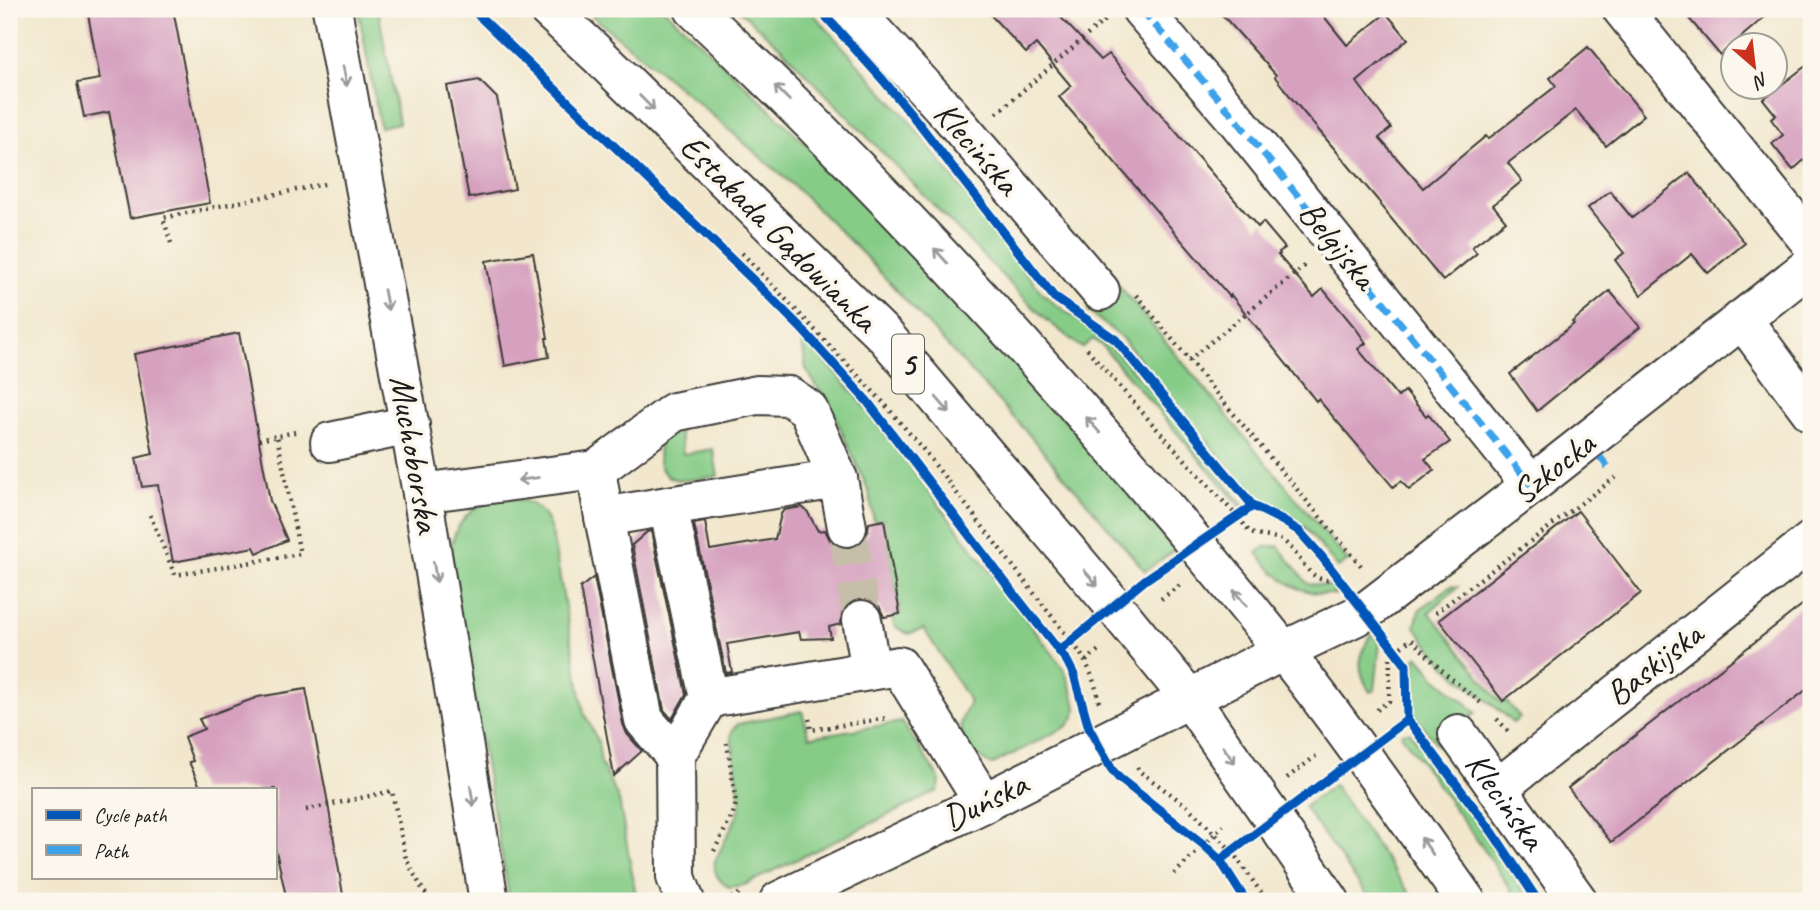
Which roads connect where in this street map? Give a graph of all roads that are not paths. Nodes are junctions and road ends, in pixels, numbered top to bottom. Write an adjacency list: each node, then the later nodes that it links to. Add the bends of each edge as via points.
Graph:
1 (332, 9): 12 (street, Muchoborska, one-way to 12)
2 (548, 9): 26 (street, Estakada Gądowianka / 5, one-way to 26, via 886,337)
3 (694, 9): 23 (street, one-way to 3, via 1071,399 920,233)
4 (852, 9): 9 (street, Klecińska)
5 (1622, 9): 7 (street)
6 (1125, 13): 16 (street, Belgijska, via 1235,118)
7 (1811, 243)
8 (1811, 265): 10 (street, Szkocka)
9 (1100, 291)
10 (1742, 319): 11 (street); 16 (street, Szkocka)
11 (1811, 412)
12 (410, 425): 13 (street); 17 (street, Muchoborska)
13 (331, 442)
14 (596, 470): 15 (street, via 674,412 757,395 789,396 808,409); 17 (street, one-way to 17); 19 (street)
15 (838, 479): 18 (street); 20 (street)
16 (1531, 485): 23 (street, Szkocka, via 1365,612)
17 (422, 493): 31 (street, Muchoborska, one-way to 31)
18 (668, 506): 19 (street); 25 (street)
19 (604, 517): 28 (street, via 644,720)
20 (847, 527)
21 (1811, 541): 29 (street, Baskijska)
22 (862, 620): 24 (street)
23 (1283, 651): 26 (street, Duńska); 35 (street, one-way to 23)
24 (871, 670): 25 (street); 30 (street, via 899,666)
25 (709, 698): 28 (street)
26 (1190, 699): 30 (street, Duńska); 34 (street, Estakada Gądowianka / 5, one-way to 34)
27 (1458, 734): 29 (street, Klecińska)
28 (675, 756): 32 (street, via 676,877)
29 (1498, 788): 36 (street, Klecińska)
30 (984, 803): 33 (street, Duńska)
31 (489, 901)
32 (685, 901)
33 (779, 901)
34 (1330, 901)
35 (1466, 901)
36 (1578, 901)

